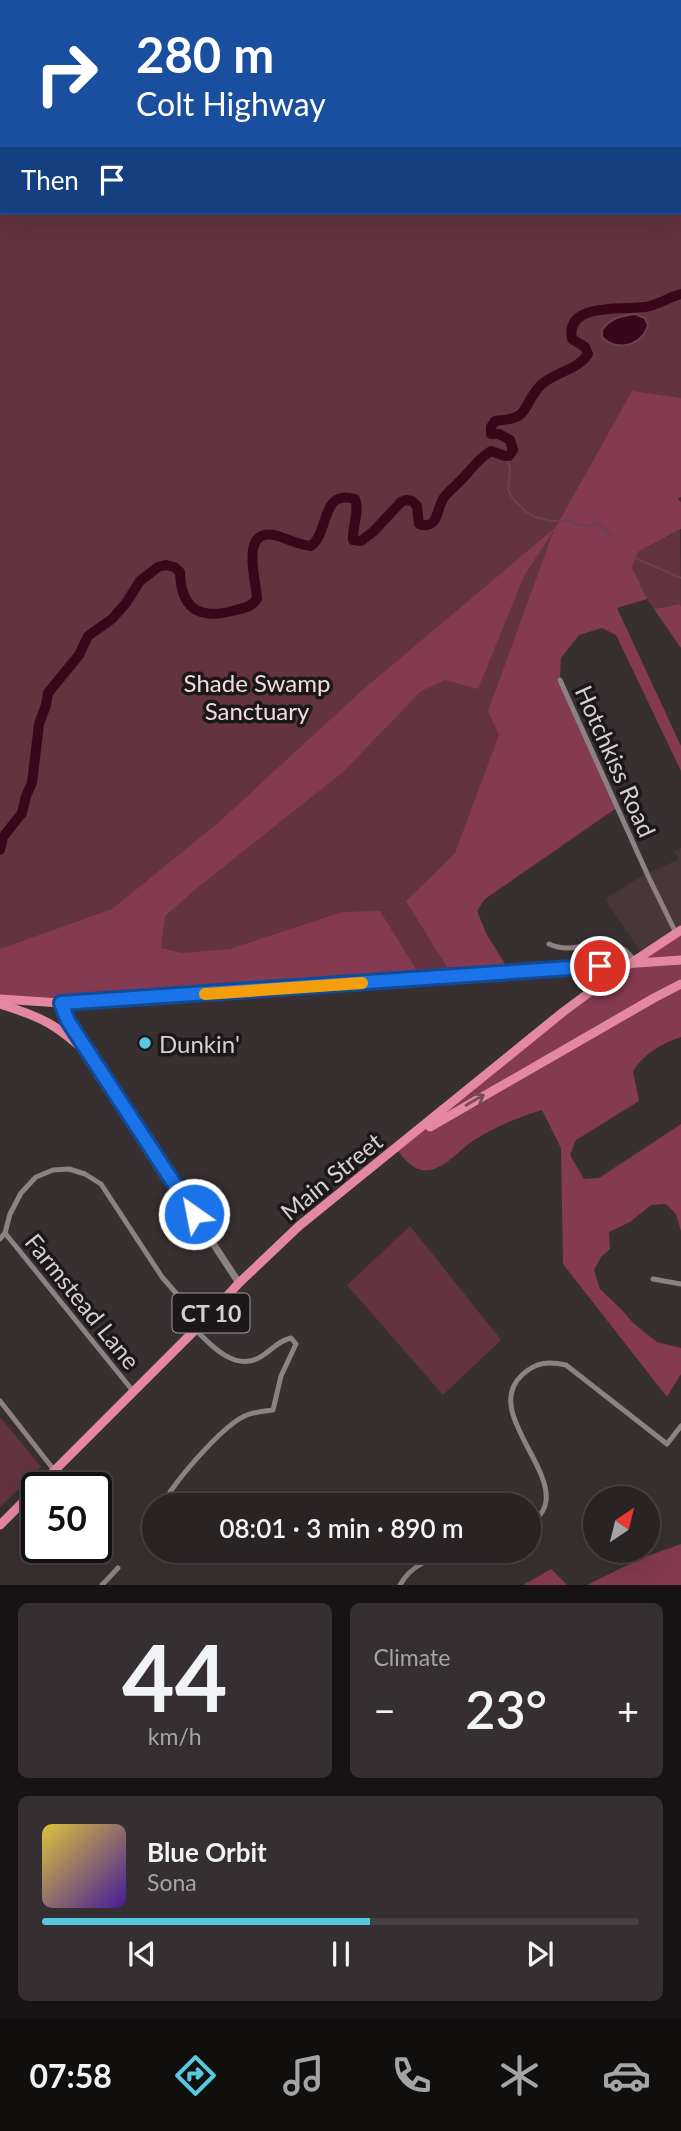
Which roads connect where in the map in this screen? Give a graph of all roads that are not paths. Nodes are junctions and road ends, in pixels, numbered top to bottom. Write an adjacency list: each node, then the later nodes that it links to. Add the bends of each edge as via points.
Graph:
1 (560, 680): 2 (street, Hotchkiss Road, via 649,878)
2 (678, 931): 4 (highway, Main Street / CT 10)
3 (549, 944): 4 (street, via 568,948 615,943)
4 (634, 960): 10 (highway, Main Street / CT 10)
5 (681, 960): 8 (highway)
6 (681, 985): 10 (highway, one-way to 6)
7 (0, 1002): 8 (highway); 9 (highway, via 52,1024)
8 (61, 1003): 9 (main road)
9 (90, 1056): 14 (main road)
10 (396, 1148): 14 (highway, Main Street / CT 10, via 299,1226)
11 (5, 1233): 12 (street, Farmstead Lane); 16 (street, Farmstead Lane, via 22,1192 36,1177 69,1169 85,1174 101,1184); 17 (street, Farmstead Lane)
12 (0, 1239)
13 (653, 1279): 15 (street)
14 (239, 1283): 16 (highway, Main Street / CT 10)
15 (681, 1284)
16 (199, 1326): 17 (highway, Main Street / CT 10); 21 (street, Farmstead Lane, via 212,1348 245,1362 260,1358 281,1340 291,1338 296,1344 281,1376 274,1410 246,1415 233,1423 183,1472)
17 (133, 1391): 20 (highway, Main Street / CT 10)
18 (0, 1401): 20 (street)
19 (681, 1426): 22 (street, via 667,1444 566,1365 548,1361 532,1366 518,1378 510,1396 513,1414 544,1484 546,1502)
20 (54, 1470): 23 (highway, Main Street / CT 10)
21 (170, 1492)
22 (541, 1512)
23 (0, 1525)
24 (422, 1563): 27 (street)
25 (118, 1568): 26 (street)
26 (102, 1585)
27 (400, 1585)

